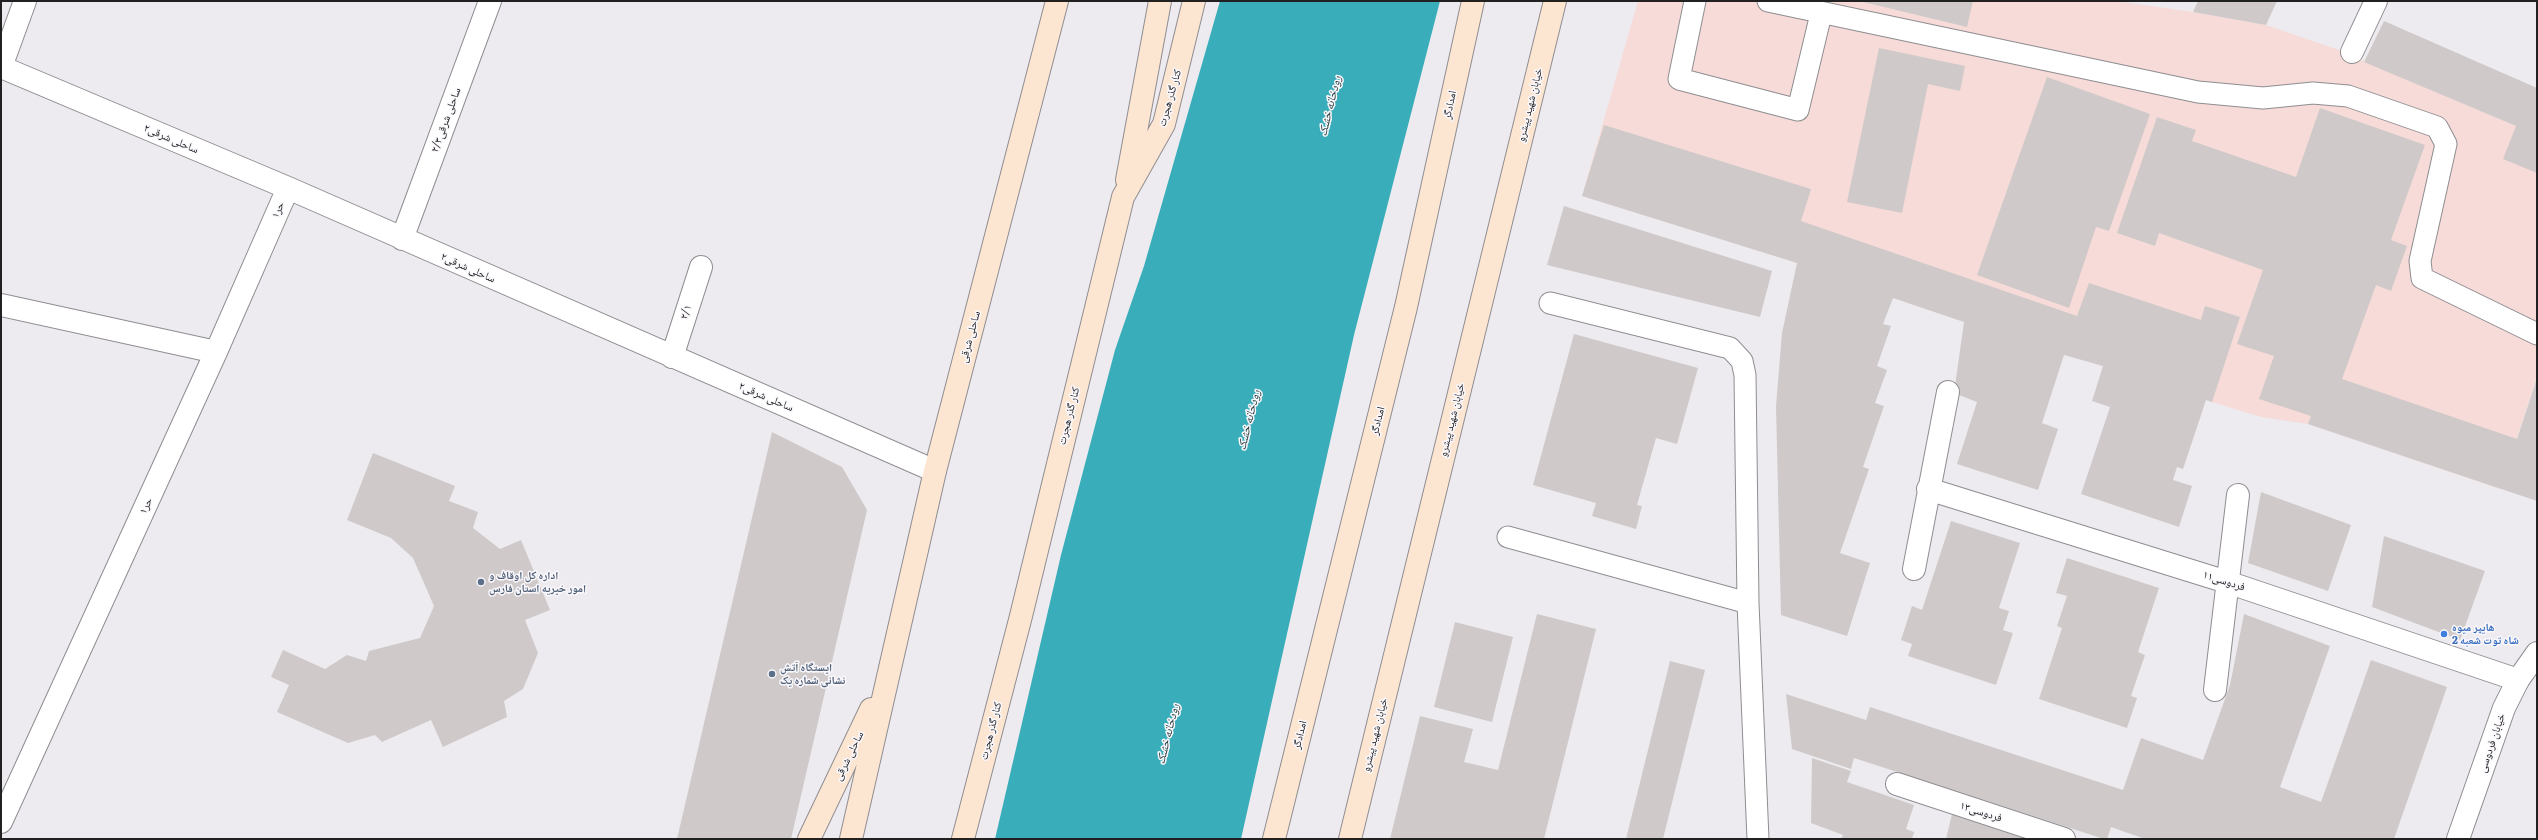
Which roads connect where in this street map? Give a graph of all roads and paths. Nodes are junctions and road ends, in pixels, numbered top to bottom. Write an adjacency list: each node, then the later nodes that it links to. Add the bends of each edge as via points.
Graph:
1 (25, 1): 13 (street)
2 (490, 1): 16 (street, ساحلی شرقی۲/۳)
3 (1057, 1): 24 (main road, ساحلی شرقی)
4 (1160, 1): 15 (main road)
5 (1194, 1): 15 (main road, کنار گذر هجرت, via 1164,124)
6 (1473, 1): 40 (main road, امدادگر, via 1406,307)
7 (1555, 1): 41 (main road, خیابان شهید پیشرو)
8 (1695, 1): 11 (lane, via 1679,79 1798,110)
9 (1768, 1): 11 (lane)
10 (2376, 1): 12 (street)
11 (1821, 14): 20 (lane, via 2198,92 2263,98 2313,93 2348,96 2437,126 2446,144 2420,261 2422,278)
12 (2352, 52)
13 (1, 67): 14 (street, ساحلی شرقی۲)
14 (288, 188): 16 (street, ساحلی شرقی۲); 21 (street, حر۱)
15 (1124, 197): 39 (main road, کنار گذر هجرت, via 1021,616)
16 (402, 239): 22 (street, ساحلی شرقی۲)
17 (701, 267): 22 (street, ۲/‍‍۱)
18 (1550, 303): 30 (lane, via 1730,348 1742,361 1745,375)
19 (1, 305): 21 (street)
20 (2537, 334)
21 (216, 352): 36 (street, حر۱)
22 (672, 357): 24 (street, ساحلی شرقی۲)
23 (1948, 392): 25 (street)
24 (935, 471): 32 (main road, ساحلی شرقی)
25 (1928, 489): 28 (street); 29 (street, فردوسی۱۱)
26 (2238, 495): 29 (street)
27 (1508, 537): 30 (lane)
28 (1914, 569)
29 (2227, 582): 33 (street, فردوسی۱۱); 34 (street)
30 (1748, 603): 42 (lane)
31 (2537, 653): 33 (street, خیابان فردوسی)
32 (888, 674): 37 (main road, ساحلی شرقی); 38 (main road, ساحلی شرقی)
33 (2518, 680): 44 (street, خیابان فردوسی, via 2504,708)
34 (2215, 690)
35 (1898, 784): 43 (street, فردوسی۱۳)
36 (1, 822)
37 (809, 839)
38 (851, 839)
39 (963, 839)
40 (1274, 839)
41 (1350, 839)
42 (1758, 839)
43 (2064, 839)
44 (2458, 839)

